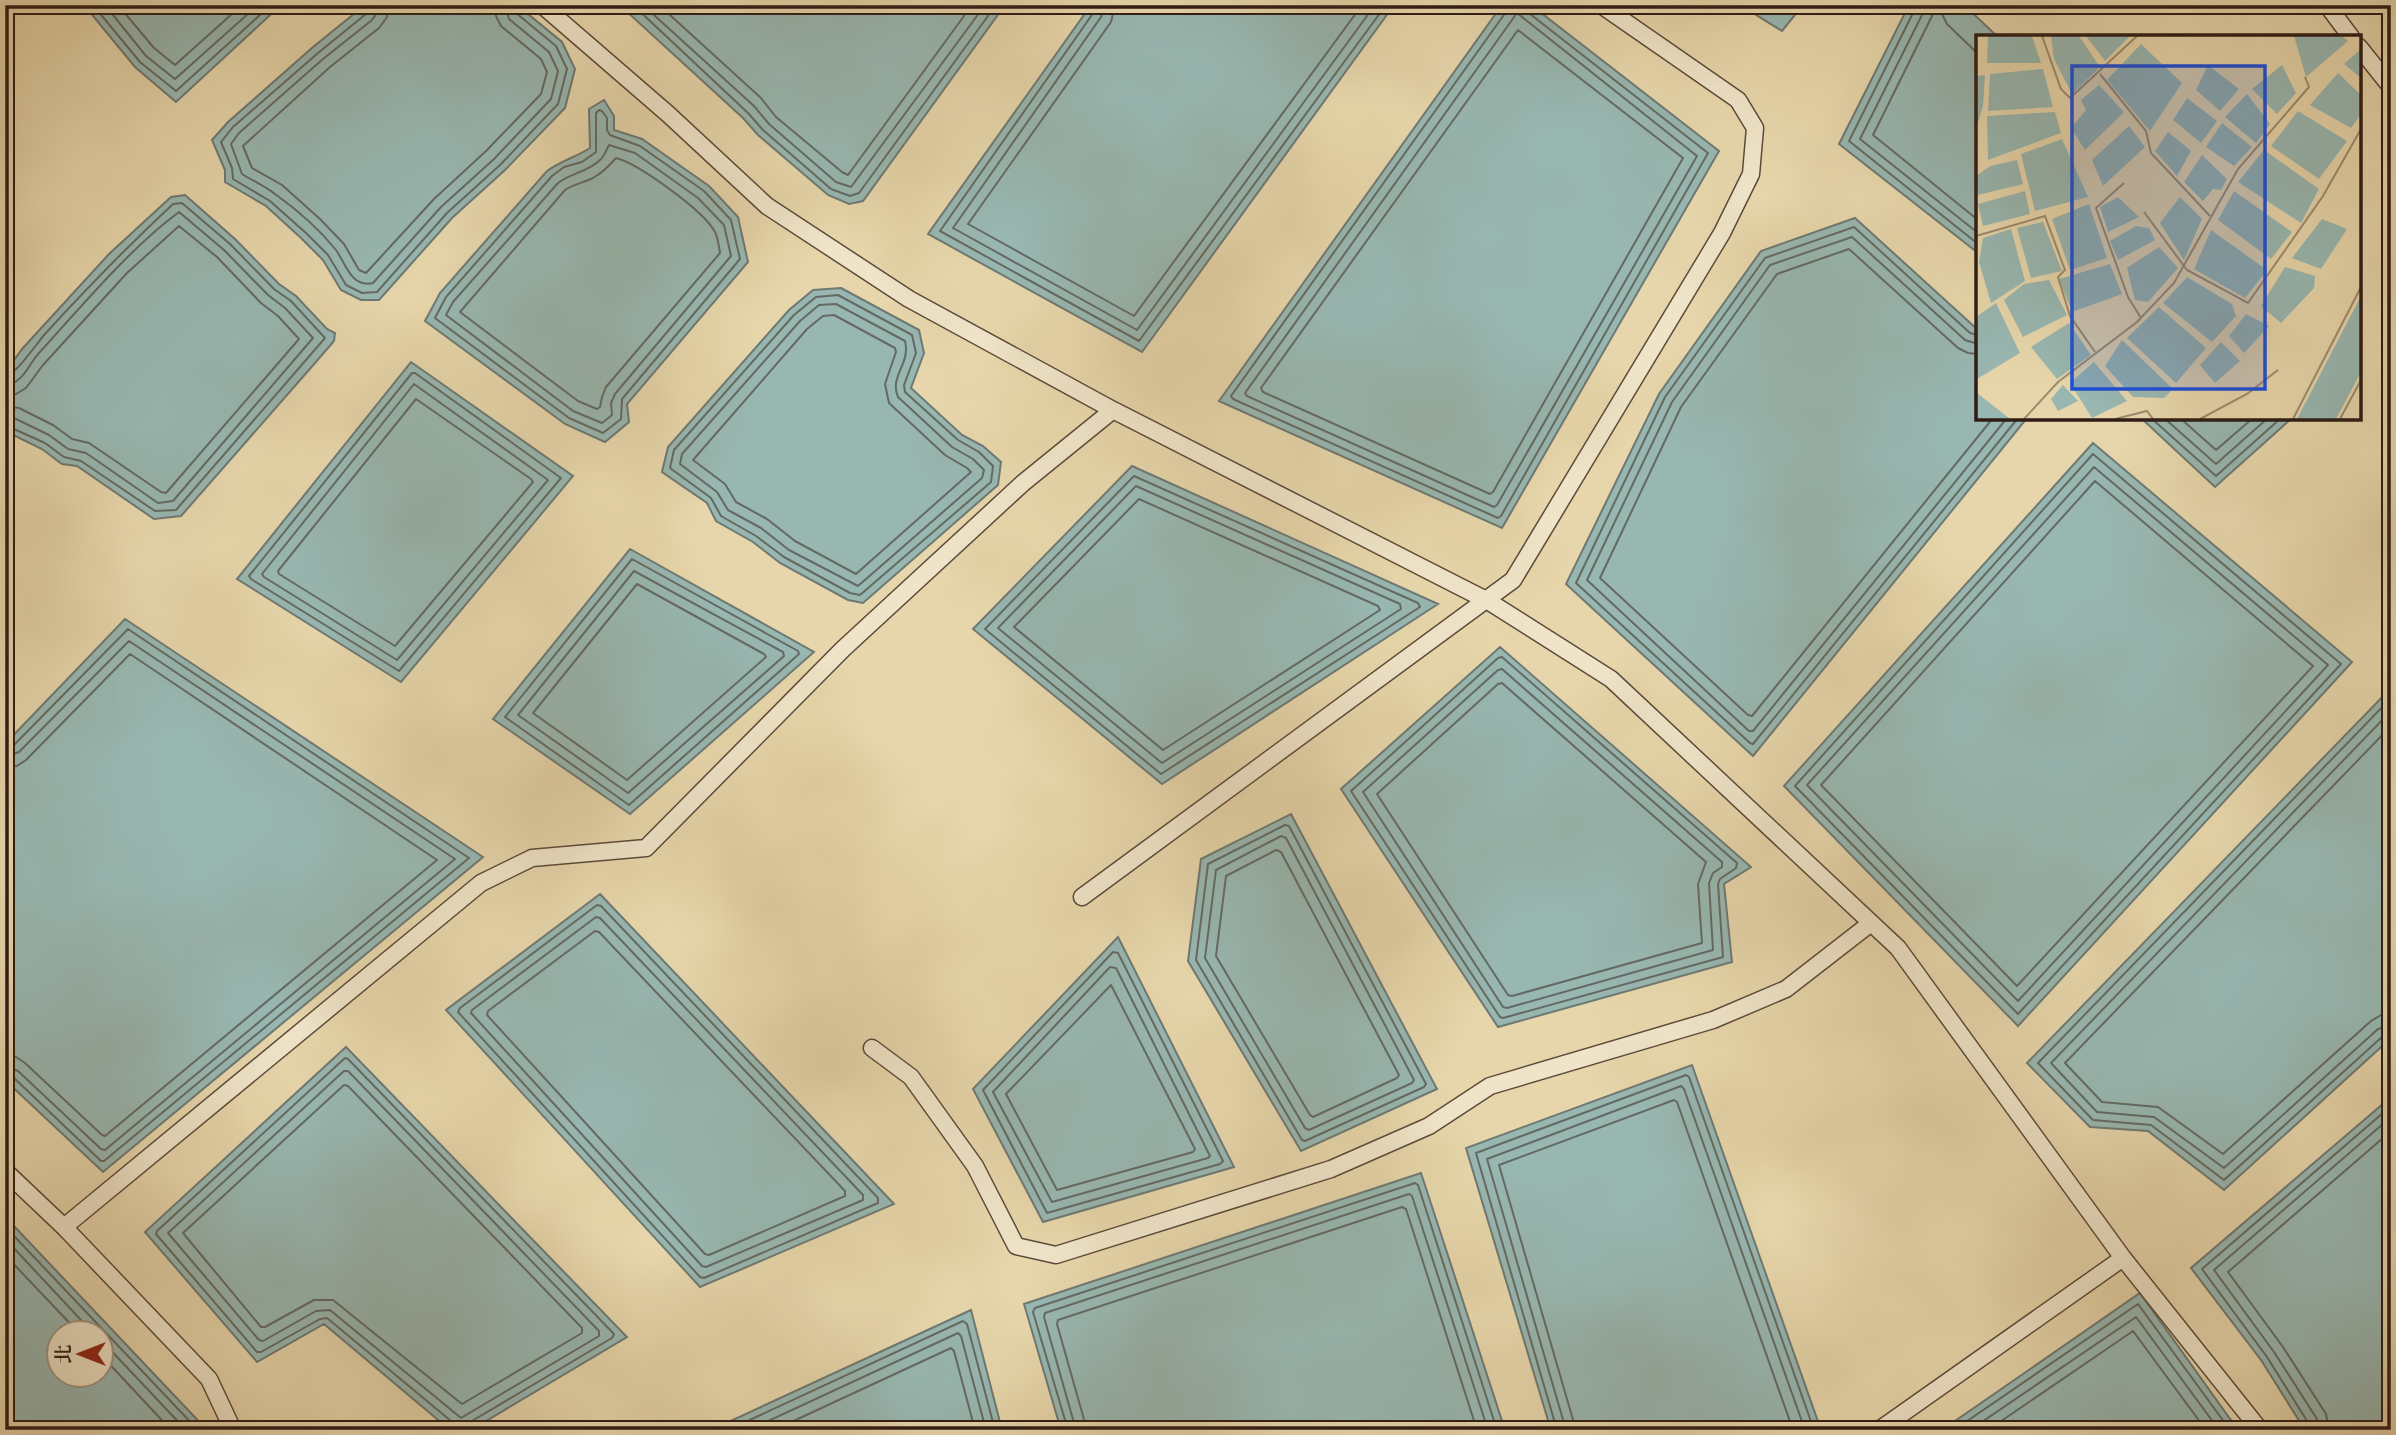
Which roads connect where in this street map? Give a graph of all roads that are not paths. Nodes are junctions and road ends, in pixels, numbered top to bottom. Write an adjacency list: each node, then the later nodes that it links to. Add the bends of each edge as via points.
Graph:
1 (542, 5): 7 (lane, via 767,206 909,299)
2 (1601, 5): 8 (lane, via 1738,100 1755,128 1751,174 1722,233 1513,580)
3 (2327, 5): 4 (lane)
4 (2350, 35)
5 (2361, 50): 6 (lane)
6 (2391, 87)
7 (1113, 410): 8 (lane); 13 (lane, via 1023,483 843,649 646,848 532,858 481,883)
8 (1488, 600): 9 (lane); 10 (lane, via 1611,679)
9 (1082, 897)
10 (1871, 923): 11 (lane, via 1786,989 1713,1020 1490,1086 1429,1126 1331,1169 1056,1255 1016,1246 975,1166 919,1088); 14 (lane, via 1898,948)
11 (872, 1048)
12 (5, 1171): 13 (lane)
13 (64, 1227): 15 (lane, via 209,1378)
14 (2123, 1258): 16 (lane); 17 (lane)
15 (233, 1430)
16 (1879, 1430)
17 (2260, 1430)

